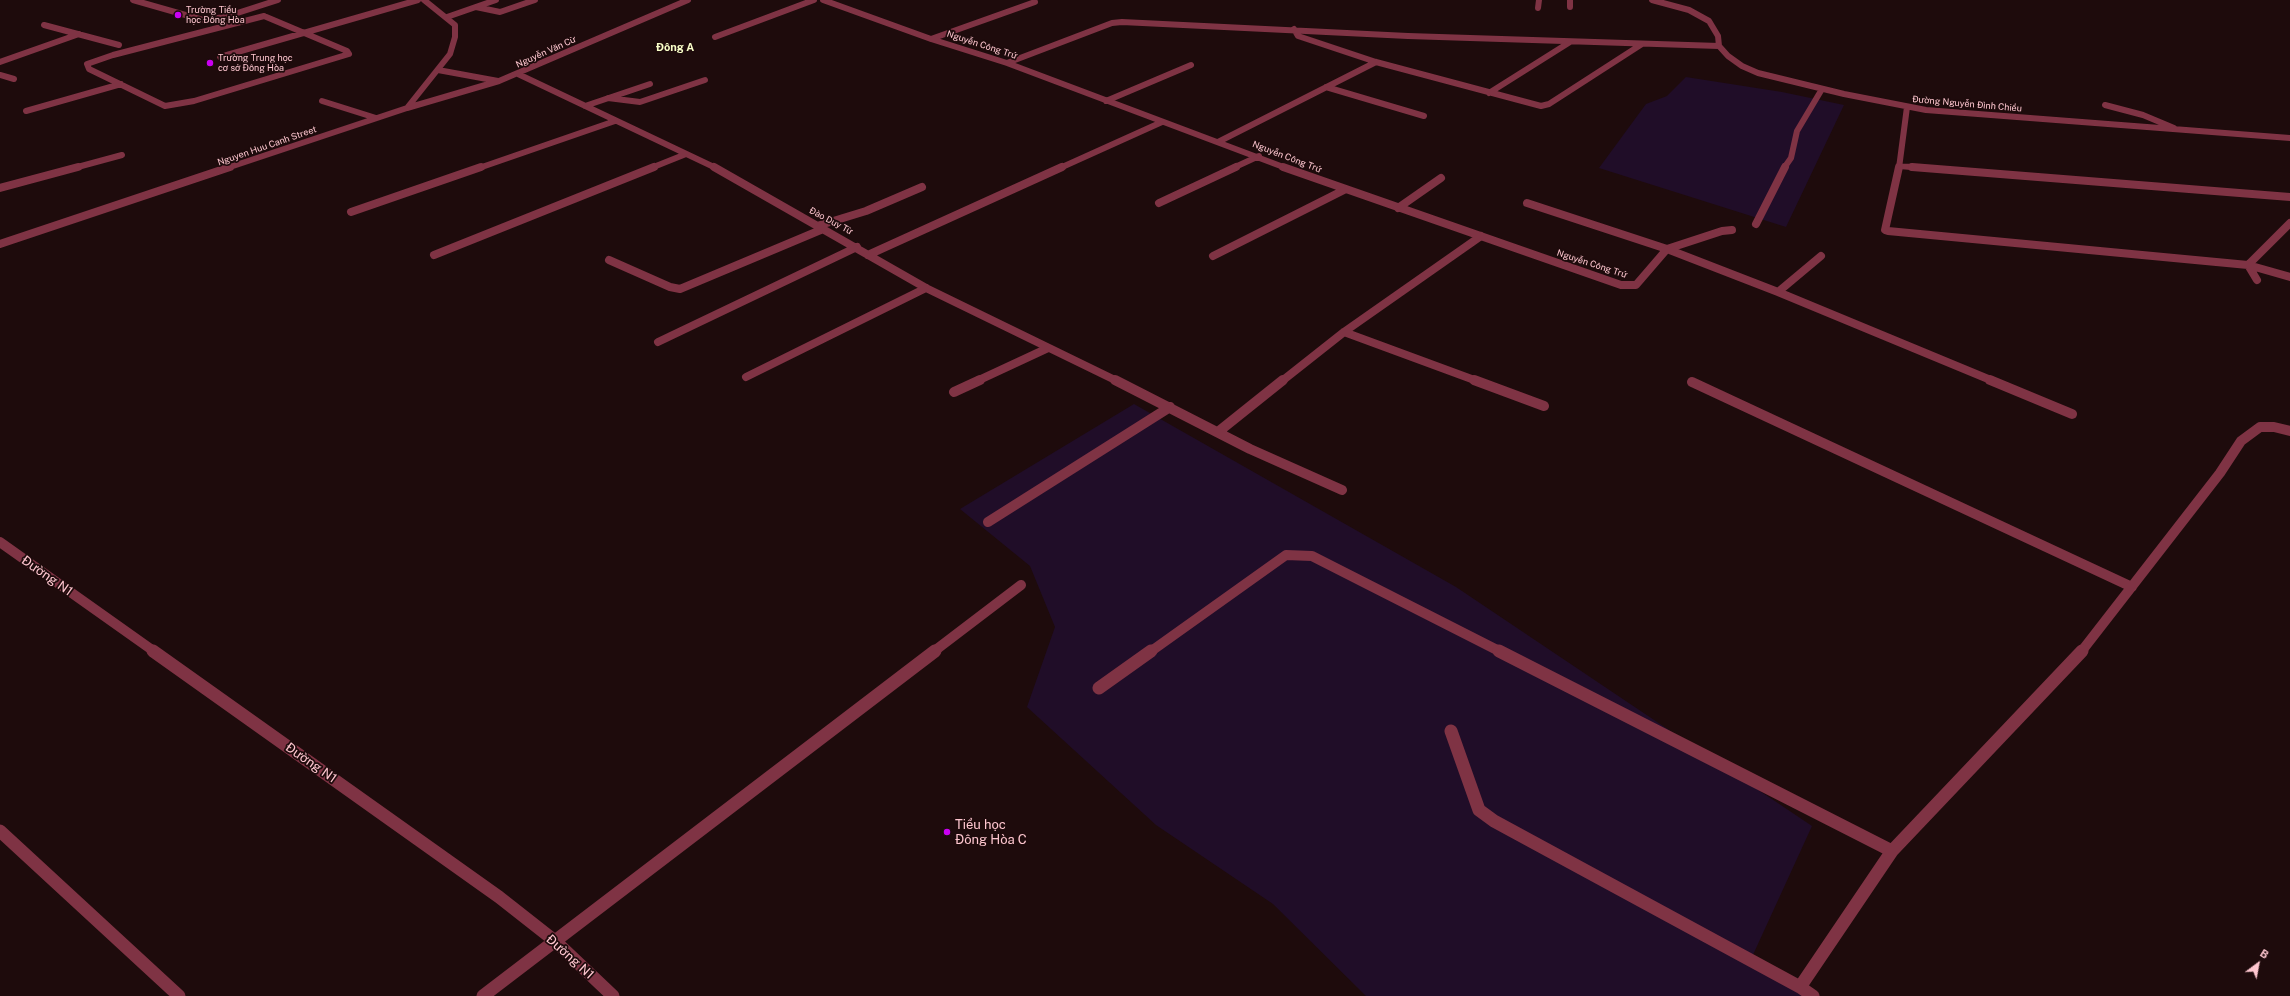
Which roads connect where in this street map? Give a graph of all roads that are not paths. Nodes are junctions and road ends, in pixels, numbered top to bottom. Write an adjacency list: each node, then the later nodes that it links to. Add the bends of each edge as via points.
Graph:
1 (133, 0): 2 (street, via 203,20 224,17)
2 (278, 0)
3 (418, 0): 20 (street)
4 (424, 0): 17 (street)
5 (496, 0): 15 (street)
6 (535, 0): 15 (street, via 500,12)
7 (688, 0): 34 (street, Nguyễn Văn Cừ)
8 (814, 0): 22 (street)
9 (824, 0): 23 (street, Nguyễn Công Trứ)
10 (1539, 0): 16 (street)
11 (1570, 0): 14 (street)
12 (1652, 0): 27 (street, Đường Nguyễn Đình Chiểu, via 1689,10 1709,21 1718,36)
13 (1035, 2): 23 (street)
14 (1570, 6)
15 (476, 7): 17 (street)
16 (1538, 8)
17 (447, 17): 33 (street, via 455,25 455,37 450,54)
18 (44, 25): 21 (street)
19 (1294, 29): 24 (street); 30 (street, via 1298,36); 31 (street, via 1112,22)
20 (305, 33): 28 (street); 39 (street, via 264,16 113,54 87,64 89,69); 39 (street, via 349,54 194,101 165,106)
21 (79, 34): 26 (street); 29 (street)
22 (715, 37)
23 (931, 39): 31 (street, Nguyễn Công Trứ)
24 (1570, 42): 25 (street); 43 (street)
25 (1642, 44): 27 (street); 43 (street, via 1546,105 1535,105)
26 (119, 45)
27 (1719, 46): 42 (street, Đường Nguyễn Đình Chiểu, via 1728,56 1758,73)
28 (220, 57)
29 (0, 62)
30 (1376, 62): 41 (street); 43 (street)
31 (1007, 63): 46 (street, Nguyễn Công Trứ)
32 (1191, 65): 46 (street)
33 (438, 70): 38 (street); 50 (street)
34 (518, 74): 38 (street, Nguyễn Văn Cừ); 48 (street, Đào Duy Từ)
35 (0, 75): 36 (street)
36 (14, 80)
37 (705, 80): 44 (street, via 640,102)
38 (500, 82): 50 (street, Nguyễn Văn Cừ)
39 (121, 84): 51 (street)
40 (650, 84): 44 (street)
41 (1326, 87): 52 (street); 58 (street)
42 (1822, 89): 49 (street, Đường Nguyễn Đình Chiểu); 73 (street, via 1797,131 1790,158)
43 (1489, 93)
44 (608, 98): 48 (street)
45 (322, 101): 53 (street)
46 (1106, 101): 55 (street, Nguyễn Công Trứ)
47 (2105, 105): 56 (street, via 2143,115)
48 (585, 106): 54 (street, Đào Duy Từ)
49 (1907, 107): 56 (street, Đường Nguyễn Đình Chiểu); 62 (street)
50 (407, 108): 53 (street, Nguyen Huu Canh Street)
51 (26, 111)
52 (1424, 116)
53 (376, 118): 77 (street, Nguyen Huu Canh Street)
54 (615, 121): 59 (street, Đào Duy Từ); 71 (street)
55 (1162, 122): 58 (street, Nguyễn Công Trứ); 81 (street)
56 (2177, 130): 57 (street, Đường Nguyễn Đình Chiểu)
57 (2290, 138)
58 (1218, 142): 61 (street, Nguyễn Công Trứ)
59 (686, 154): 74 (street, Đào Duy Từ, via 720,170); 80 (street)
60 (122, 156): 65 (street)
61 (1259, 156): 66 (street, Nguyễn Công Trứ); 68 (street)
62 (1899, 166): 67 (street); 85 (street, via 1886,230 1891,233)
63 (1441, 178): 70 (street)
64 (922, 187): 74 (street)
65 (0, 188)
66 (1344, 190): 70 (street, Nguyễn Công Trứ); 82 (street)
67 (2290, 197)
68 (1159, 203)
69 (1527, 203): 79 (street)
70 (1398, 208): 76 (street, Nguyễn Công Trứ)
71 (351, 212)
72 (2290, 223): 85 (street)
73 (1756, 224)
74 (820, 228): 78 (street, Đào Duy Từ); 84 (street, via 680,289)
75 (1732, 230): 79 (street)
76 (1481, 236): 79 (street, Nguyễn Công Trứ, via 1621,286 1636,285); 90 (street)
77 (0, 244)
78 (857, 247): 81 (street, Đào Duy Từ); 91 (street)
79 (1667, 249): 89 (street)
80 (434, 255)
81 (868, 255): 88 (street, Đào Duy Từ)
82 (1213, 256)
83 (1821, 256): 89 (street)
84 (610, 260)
85 (2248, 265): 86 (street); 87 (street)
86 (2290, 277)
87 (2257, 280)
88 (926, 288): 92 (street, Đào Duy Từ); 93 (street)
89 (1778, 292): 98 (street)
90 (1344, 332): 96 (street); 100 (street)
91 (658, 342)
92 (1048, 348): 95 (street); 97 (street, Đào Duy Từ)
93 (746, 377)
94 (1692, 382): 105 (street)
95 (954, 392)
96 (1544, 406)
97 (1170, 407): 100 (street, Đào Duy Từ); 102 (street)
98 (2072, 414)
99 (2290, 431): 105 (street, via 2274,427 2256,428 2241,442)
100 (1218, 432): 101 (street, Đào Duy Từ)
101 (1342, 490)
102 (988, 522)
103 (0, 542): 110 (street, Đường N1, via 492,892)
104 (1021, 585): 110 (street)
105 (2132, 587): 109 (street, via 2084,649)
106 (1099, 688): 109 (street, via 1286,555 1312,556)
107 (1451, 732): 111 (street, via 1479,810 1494,821)
108 (0, 831): 112 (street)
109 (1892, 851): 111 (street)
110 (554, 942): 113 (street); 114 (street, Đường N1)
111 (1800, 987): 115 (street)
112 (174, 995)
113 (483, 996)
114 (613, 996)
115 (1814, 996)

